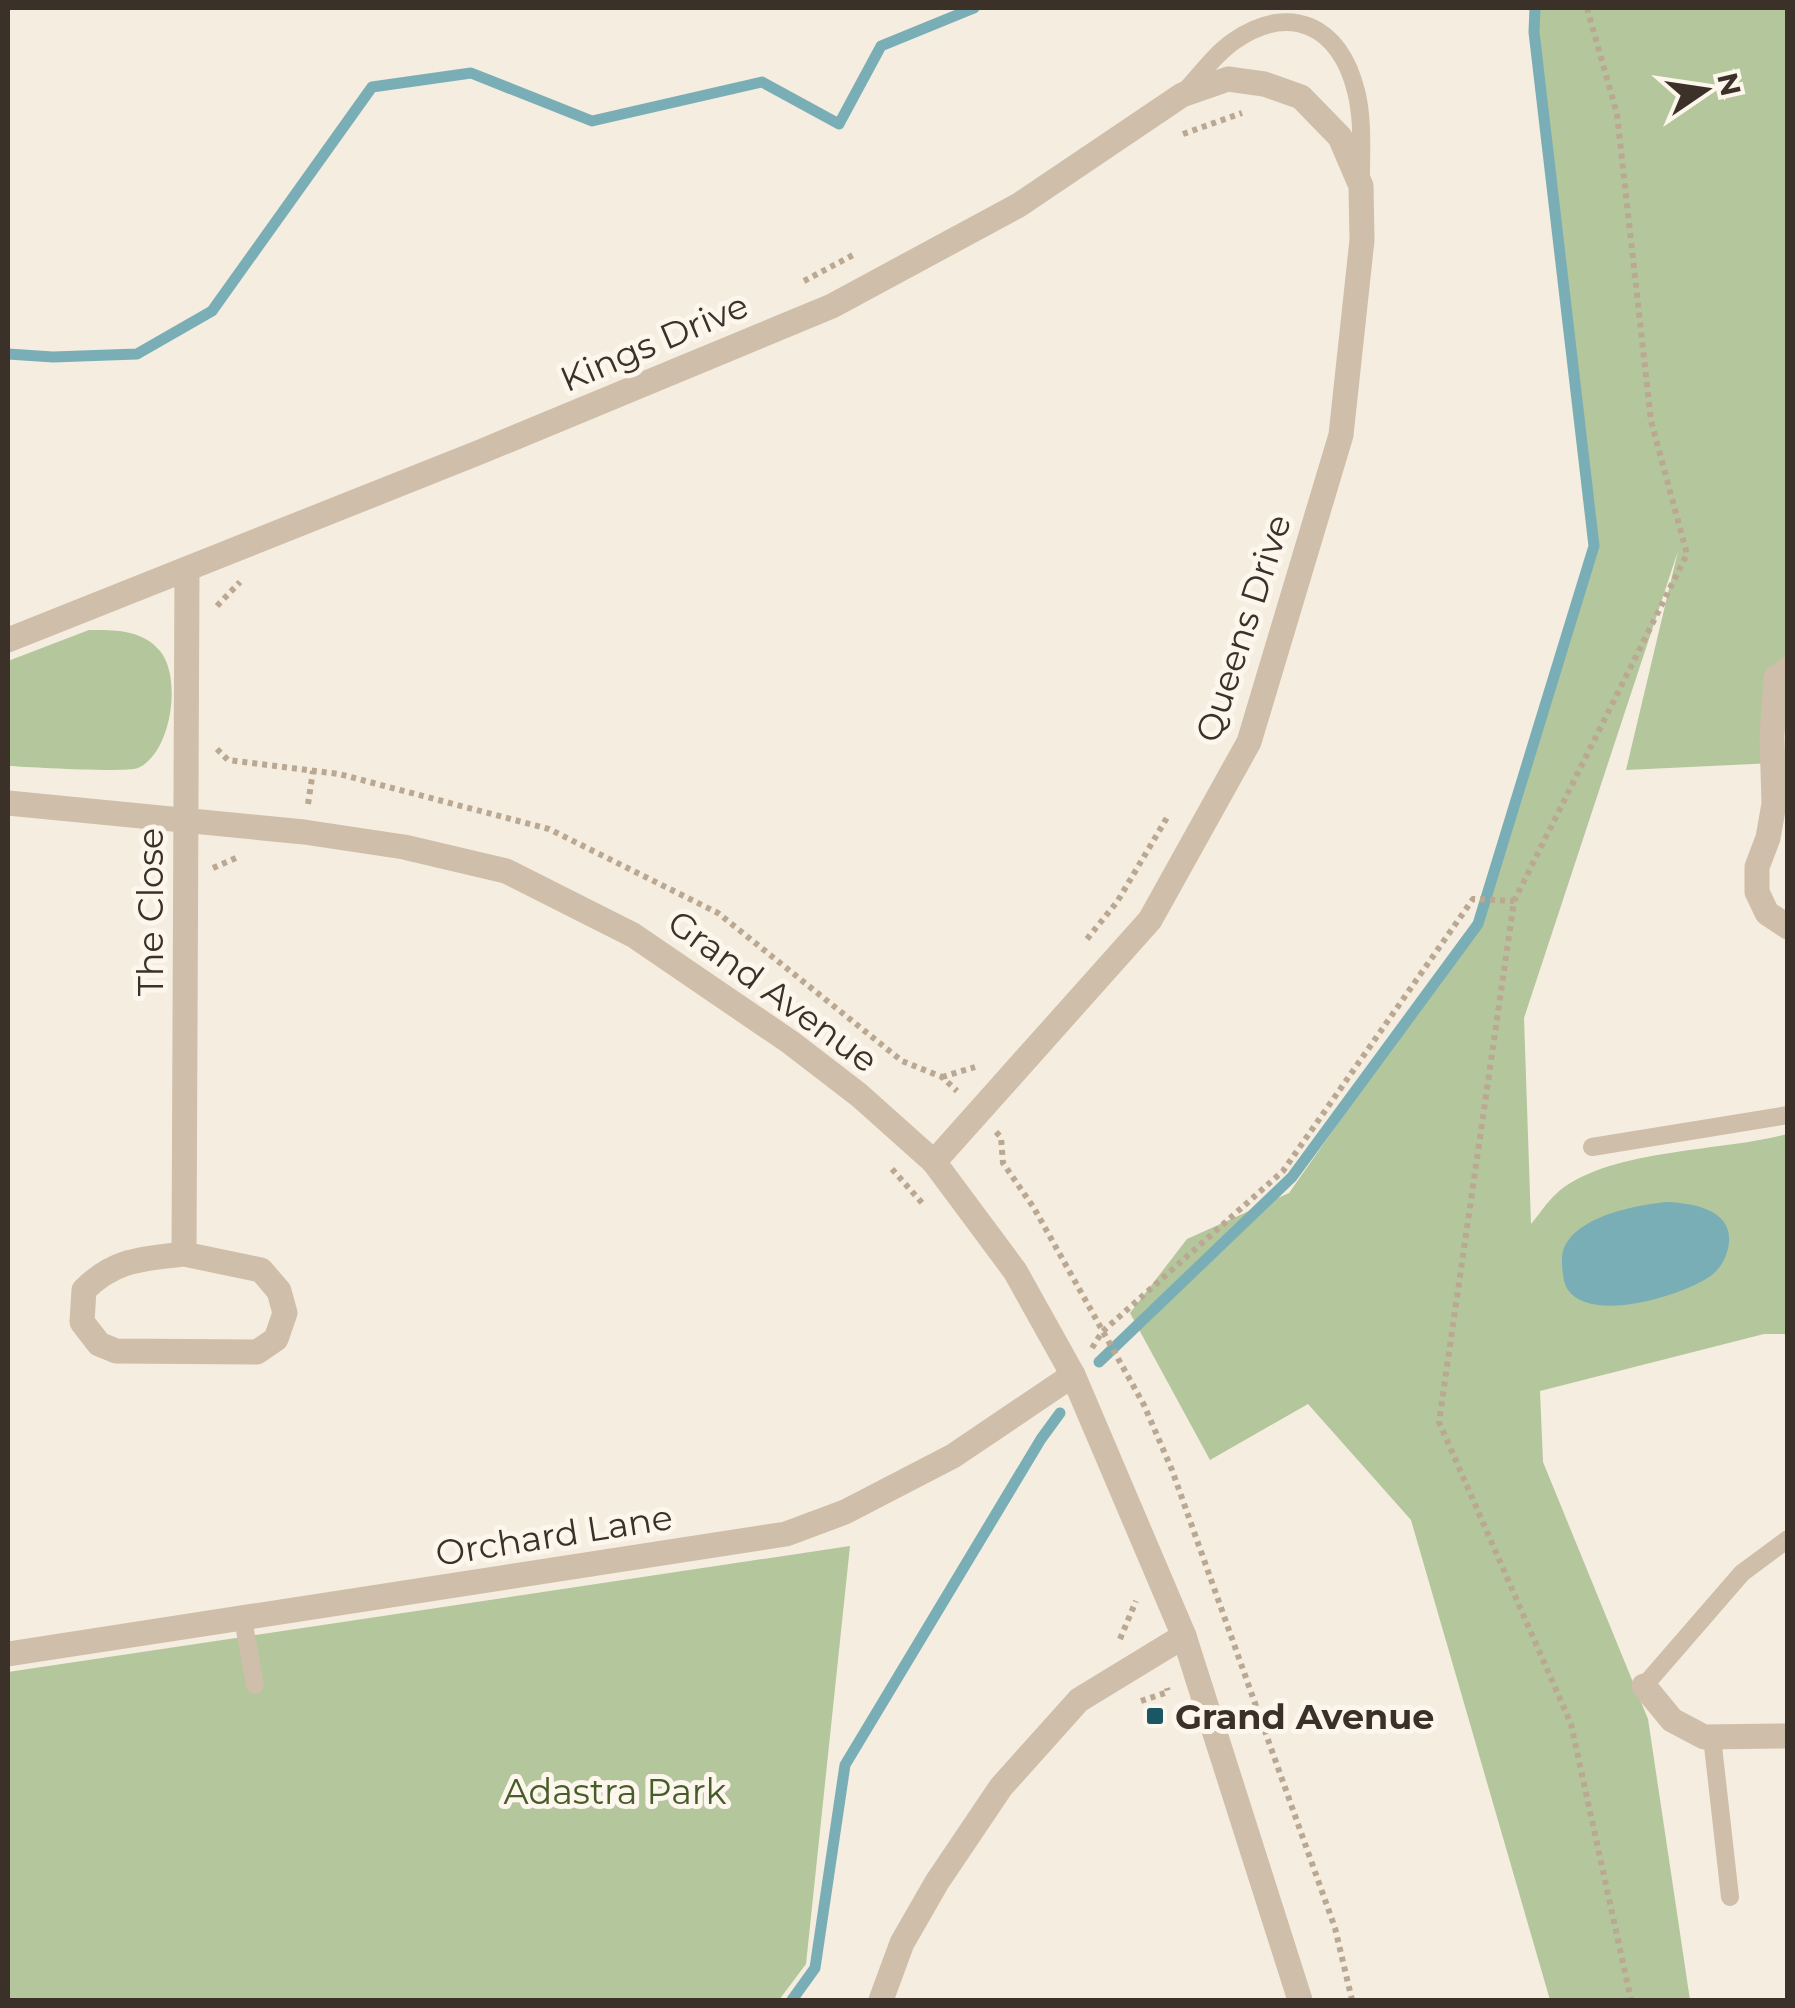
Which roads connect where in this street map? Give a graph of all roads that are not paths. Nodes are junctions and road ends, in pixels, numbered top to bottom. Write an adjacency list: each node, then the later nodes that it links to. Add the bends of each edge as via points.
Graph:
1 (1182, 95): 2 (street, Kings Drive, via 1228,79); 3 (lane, via 1236,40 1285,21 1306,23 1344,58 1356,90); 4 (street, Kings Drive, via 1018,206 832,306)
2 (1300, 98): 3 (street, Queens Drive, via 1340,137)
3 (1360, 186): 12 (street, Queens Drive, via 1362,240 1341,435 1248,742 1150,920)
4 (187, 570): 5 (street, Kings Drive); 8 (street, The Close)
5 (8, 640)
6 (1788, 669): 9 (street, via 1776,678 1774,804 1757,892 1767,912)
7 (8, 804): 8 (street, Grand Avenue)
8 (184, 820): 12 (street, Grand Avenue, via 404,847 506,871 634,935 790,1042); 13 (street, The Close)
9 (1788, 927)
10 (1788, 1115): 11 (lane)
11 (1592, 1147)
12 (934, 1162): 14 (street, Grand Avenue, via 1016,1271)
13 (184, 1254): 13 (street, via 261,1270 279,1291 285,1313 276,1338 256,1352 150,1354 99,1344 82,1322 84,1290 104,1270)
14 (1073, 1375): 16 (street, Orchard Lane, via 953,1456 786,1534); 17 (street, Grand Avenue)
15 (1788, 1539): 20 (lane, via 1742,1573)
16 (244, 1618): 18 (street, Orchard Lane); 19 (lane)
17 (1184, 1636): 24 (street, via 1080,1700 1002,1787 902,1942); 25 (street, Grand Avenue)
18 (8, 1654)
19 (255, 1684)
20 (1644, 1686): 22 (street, via 1672,1720)
21 (1788, 1736): 22 (street)
22 (1712, 1737): 23 (lane)
23 (1730, 1897)
24 (881, 2000)
25 (1300, 2000)

